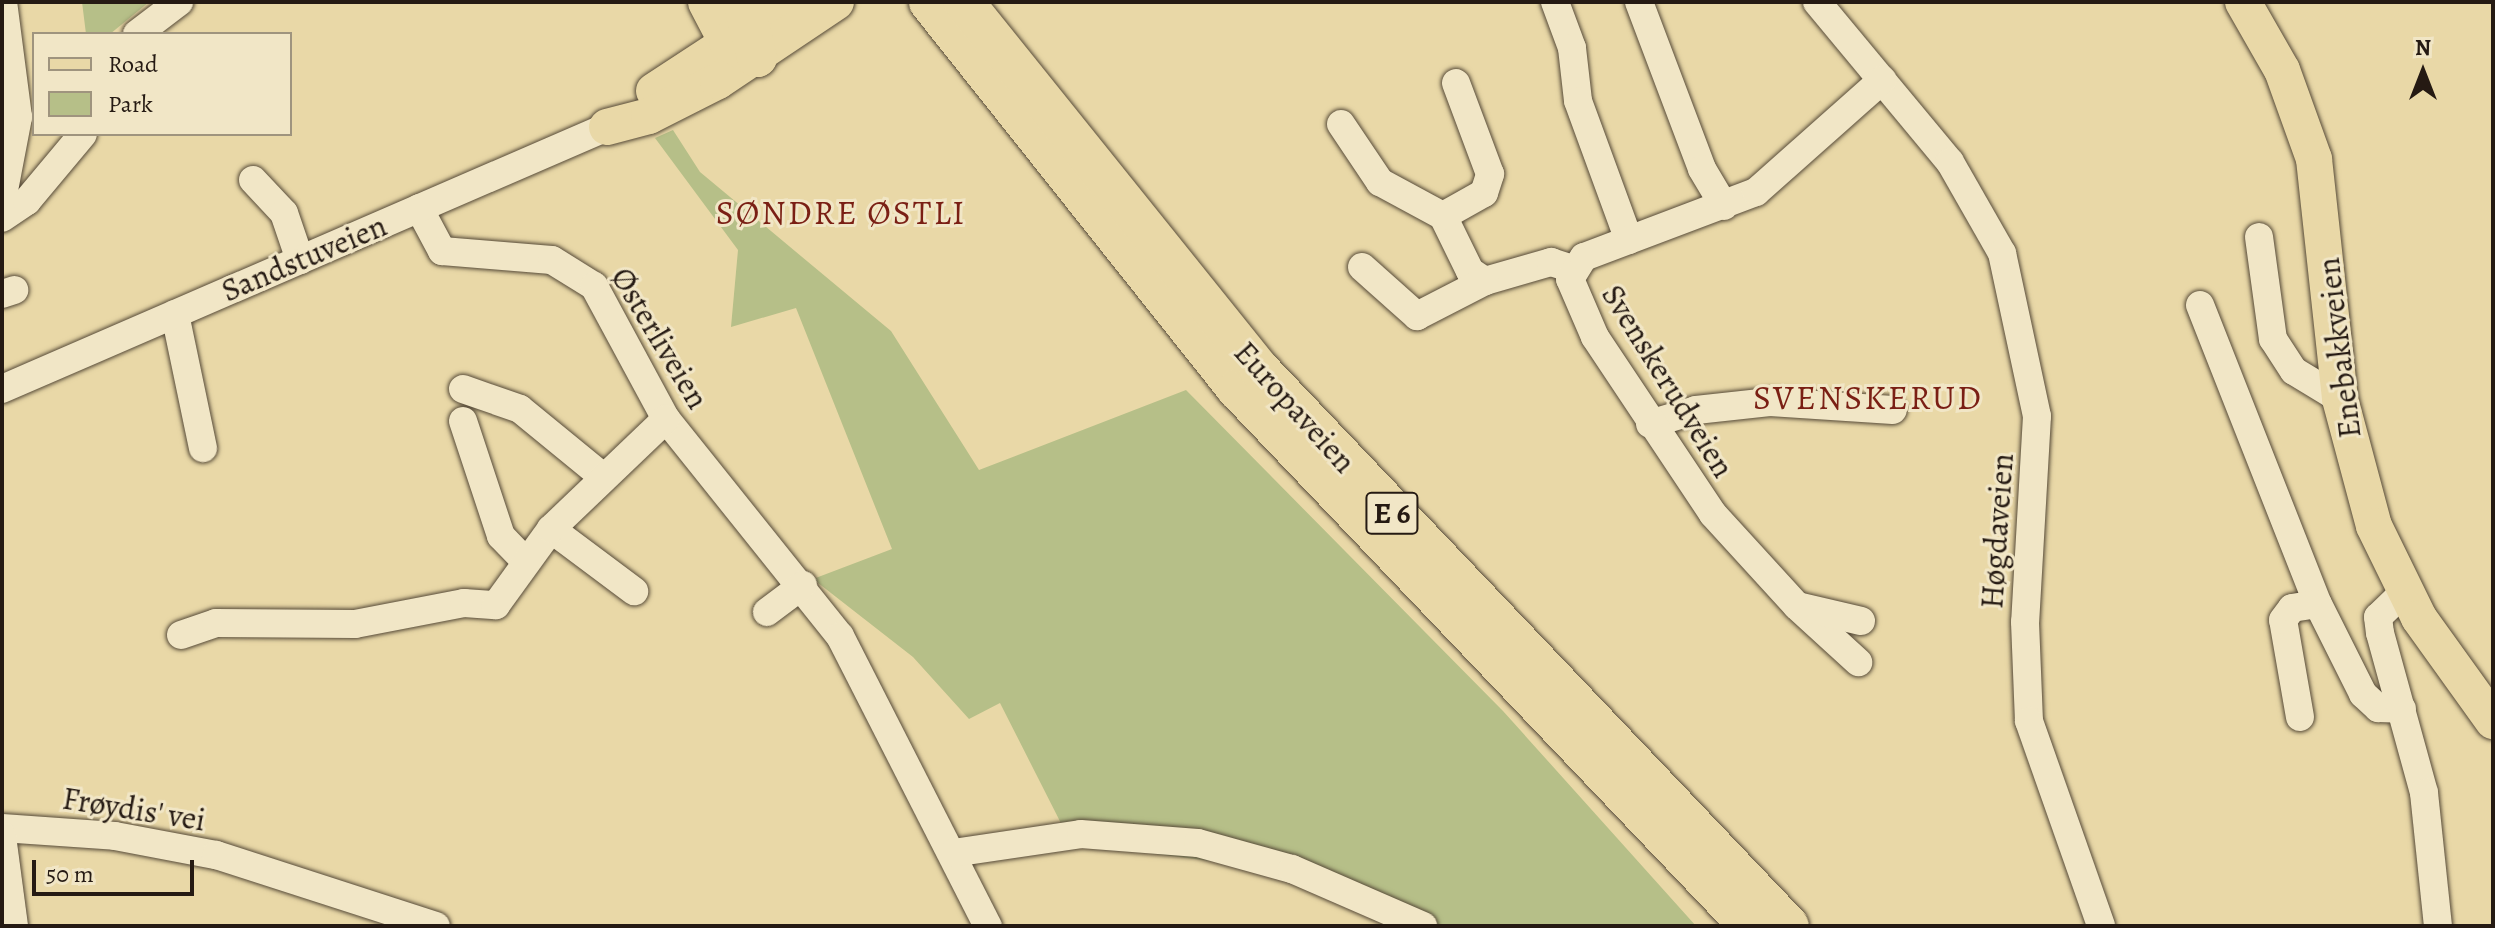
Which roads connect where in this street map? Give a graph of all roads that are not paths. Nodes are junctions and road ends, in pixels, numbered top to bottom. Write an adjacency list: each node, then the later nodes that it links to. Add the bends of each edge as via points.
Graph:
1 (3, 2): 15 (street)
2 (179, 2): 11 (street)
3 (708, 2): 12 (highway)
4 (929, 2): 64 (highway, Europaveien / E 6, via 1237,389)
5 (964, 2): 65 (highway, Europaveien / E 6, via 1260,370)
6 (1555, 2): 26 (street, via 1572,48 1578,101)
7 (1639, 2): 21 (street, via 1702,169)
8 (1817, 2): 13 (street, Høgdaveien)
9 (2243, 2): 35 (main road, Enebakkveien, via 2282,70 2314,159)
10 (814, 7): 12 (main road, Sandstuveien)
11 (140, 32)
12 (745, 32): 17 (main road, Sandstuveien, via 649,116)
13 (1882, 80): 21 (street, Svenskerudveien, via 1791,168); 66 (street, Høgdaveien, via 1950,162 1988,223 2024,332 2037,416 2027,708)
14 (1456, 83): 23 (street, via 1490,174 1484,193)
15 (26, 114): 20 (street)
16 (1341, 124): 23 (street, via 1380,182)
17 (607, 127): 22 (street, Sandstuveien)
18 (81, 136): 24 (street, via 27,201)
19 (253, 180): 27 (street, via 284,213)
20 (2, 201)
21 (1724, 206): 26 (street, Svenskerudveien)
22 (419, 208): 27 (street, Sandstuveien); 37 (street, Østerliveien, via 442,251 552,260 589,280)
23 (1443, 216): 30 (street, via 1460,259)
24 (2, 218)
25 (2259, 237): 35 (street, via 2273,339 2294,371)
26 (1629, 240): 29 (street, Svenskerudveien, via 1584,257)
27 (300, 260): 32 (street, Sandstuveien)
28 (1362, 267): 30 (street, via 1417,316)
29 (1572, 269): 30 (street, via 1551,262); 39 (street, Svenskerudveien, via 1571,293)
30 (1485, 281)
31 (2200, 305): 47 (street)
32 (175, 314): 33 (street, Sandstuveien); 40 (street)
33 (2, 389)
34 (463, 389): 41 (street, via 520,409)
35 (2340, 399): 46 (main road, Enebakkveien, via 2361,486)
36 (1893, 410): 39 (street, via 1770,402 1696,410)
37 (666, 419): 41 (street); 44 (street, Østerliveien)
38 (463, 421): 43 (street, via 501,536)
39 (1650, 424): 48 (street, Svenskerudveien, via 1713,514)
40 (203, 448)
41 (603, 477): 42 (street)
42 (551, 529): 43 (street); 45 (street)
43 (526, 562): 51 (street, via 496,605 464,603 355,624 216,623)
44 (803, 585): 49 (street); 58 (street, Østerliveien, via 876,694)
45 (634, 591)
46 (2404, 592): 53 (street, via 2378,617); 55 (main road, Enebakkveien)
47 (2318, 604): 53 (street, via 2367,701); 54 (street, via 2292,608 2283,620)
48 (1797, 606): 50 (street); 52 (street, Svenskerudveien)
49 (767, 612)
50 (1861, 621)
51 (181, 635)
52 (1858, 662)
53 (2402, 709): 67 (street, via 2424,793)
54 (2300, 717)
55 (2493, 721)
56 (2, 828): 59 (street, Frøydis' vei, via 178,847)
57 (2, 836): 61 (street)
58 (953, 853): 62 (street, Østerliveien); 63 (street, via 1081,834 1198,843 1292,869)
59 (374, 914): 60 (street, Frøydis' vei)
60 (423, 923)
61 (14, 926)
62 (988, 926)
63 (1423, 926)
64 (1749, 926)
65 (1789, 926)
66 (2101, 926)
67 (2438, 926)

